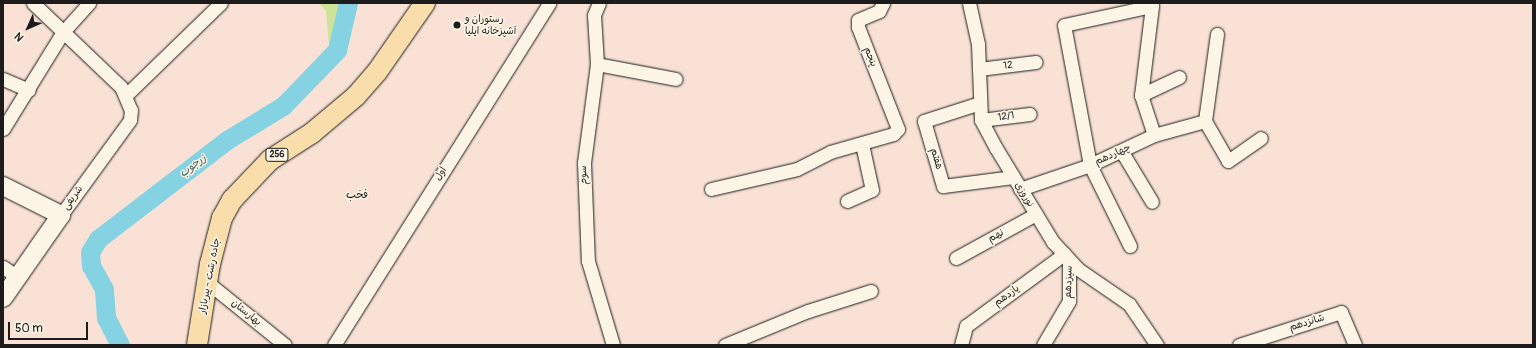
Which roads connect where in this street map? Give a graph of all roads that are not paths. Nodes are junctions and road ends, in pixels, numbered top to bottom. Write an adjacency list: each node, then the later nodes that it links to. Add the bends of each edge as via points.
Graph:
1 (33, 3): 9 (street)
2 (89, 3): 9 (street)
3 (221, 3): 18 (street)
4 (425, 3): 43 (main road, جاده رشت - پیربازار / 256, via 377,72 356,96 312,133 270,160 242,186 222,218)
5 (549, 3): 49 (street, اول)
6 (600, 3): 12 (street, سوم, via 594,15)
7 (882, 3): 27 (street, پنجم, via 878,11 858,20 858,27 898,123 893,134)
8 (968, 3): 13 (street, نوروزی, via 978,44)
9 (63, 32): 17 (street); 18 (street)
10 (1217, 34): 23 (street)
11 (1036, 62): 13 (street, 12)
12 (596, 64): 16 (street); 50 (street, سوم, via 584,163 588,262)
13 (979, 69): 20 (street, نوروزی)
14 (1179, 77): 19 (street)
15 (3, 79): 17 (street)
16 (676, 79)
17 (29, 90): 24 (street)
18 (126, 94): 37 (street, شریفی, via 131,110 130,120)
19 (1141, 95): 25 (street); 29 (street, via 1152,6 1064,25)
20 (980, 103): 22 (street, نوروزی); 30 (street, هفتم, via 924,121 944,186)
21 (1030, 114): 22 (street, 12/1)
22 (981, 120): 30 (street, نوروزی)
23 (1206, 121): 25 (street, چهاردهم); 26 (street, via 1228,161)
24 (3, 129)
25 (1154, 135): 28 (street, چهاردهم)
26 (1261, 138)
27 (862, 144): 32 (street, via 830,152 792,171); 34 (street, via 872,190)
28 (1122, 152): 29 (street, چهاردهم); 35 (street)
29 (1090, 165): 33 (street, چهاردهم); 38 (street)
30 (1013, 177): 33 (street, نوروزی)
31 (3, 186): 37 (main road)
32 (711, 189)
33 (1020, 189): 36 (street, نوروزی)
34 (847, 201)
35 (1152, 202)
36 (1036, 214): 39 (street, نوروزی); 40 (street, نهم)
37 (61, 215): 42 (main road, شریفی)
38 (1130, 246)
39 (1067, 257): 52 (street, یازدهم, via 966,326); 53 (street, سیزدهم, via 1069,301); 54 (street, نوروزی, via 1129,304)
40 (956, 258)
41 (3, 267): 42 (street)
42 (18, 277): 45 (main road, شریفی)
43 (207, 282): 47 (main road, جاده رشت - پیربازار / 256); 48 (street, بهارستان)
44 (871, 291): 51 (street, via 808,311)
45 (3, 298)
46 (1258, 342): 55 (street, شانزدهم); 56 (street, شانزدهم, via 1341,312)
47 (197, 345)
48 (285, 345)
49 (334, 345)
50 (613, 345)
51 (725, 345)
52 (961, 345)
53 (1043, 345)
54 (1157, 345)
55 (1240, 345)
56 (1355, 345)

